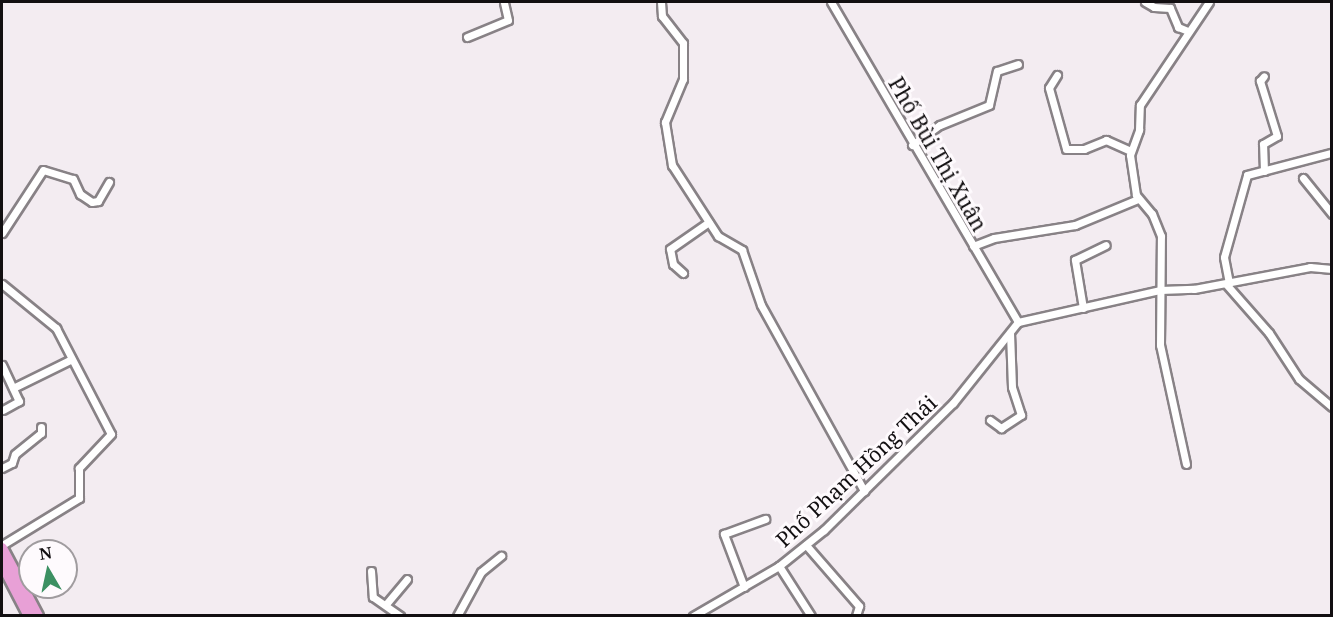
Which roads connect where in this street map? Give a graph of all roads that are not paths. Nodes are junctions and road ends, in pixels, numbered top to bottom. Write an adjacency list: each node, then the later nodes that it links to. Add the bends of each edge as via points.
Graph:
1 (504, 2): 7 (street, via 508,20)
2 (661, 2): 19 (street, via 662,16 682,39 684,73 666,116 665,134 675,171)
3 (831, 2): 11 (street, Phố Bùi Thị Xuân)
4 (1145, 2): 6 (street, via 1170,8 1178,27)
5 (1209, 2): 6 (street)
6 (1188, 31): 12 (street, via 1140,105 1139,130)
7 (467, 37)
8 (1018, 64): 11 (street, via 997,71 988,105 940,125)
9 (1057, 75): 12 (street, via 1049,88 1066,149 1084,149 1106,140)
10 (1264, 76): 14 (street, via 1260,81 1277,136 1263,144)
11 (912, 146): 22 (street, Phố Bùi Thị Xuân)
12 (1131, 151): 17 (street)
13 (1331, 153): 14 (street)
14 (1264, 171): 26 (street, via 1247,175 1224,256)
15 (1303, 178): 18 (street)
16 (109, 182): 20 (street, via 94,202 80,194 73,179 43,170)
17 (1137, 199): 22 (street, via 1075,225 994,238); 27 (street, via 1152,214 1161,236)
18 (1332, 214)
19 (709, 222): 24 (street, via 669,249 673,264); 40 (street, via 721,240 742,250 761,305)
20 (2, 232)
21 (1106, 245): 28 (street, via 1075,260)
22 (973, 246): 29 (street, Phố Bùi Thị Xuân)
23 (1332, 269): 26 (street, via 1310,267)
24 (683, 273)
25 (2, 284): 31 (street, via 44,315 59,333)
26 (1228, 284): 27 (street); 34 (street, via 1269,333 1299,379)
27 (1160, 290): 28 (street); 38 (street, via 1161,351 1178,413)
28 (1083, 308): 29 (street)
29 (1018, 322): 30 (street, Phố Phạm Hồng Thái)
30 (1010, 333): 36 (street, via 1012,387 1021,415 1001,428); 40 (street, Phố Phạm Hồng Thái, via 980,374)
31 (70, 360): 33 (street); 43 (street, via 110,435 79,468 79,498)
32 (2, 365): 33 (street)
33 (13, 388): 35 (street, via 19,401)
34 (1332, 407)
35 (3, 410)
36 (990, 420)
37 (41, 427): 39 (street, via 41,433)
38 (1186, 465)
39 (2, 468)
40 (864, 490): 42 (street, Phố Phạm Hồng Thái)
41 (765, 519): 49 (street, via 724,532)
42 (806, 545): 46 (street, Phố Phạm Hồng Thái); 57 (street, via 860,606)
43 (2, 546): 52 (highway)
44 (501, 556): 54 (street, via 481,572)
45 (2, 564): 51 (highway)
46 (779, 566): 49 (street, Phố Phạm Hồng Thái); 56 (street)
47 (371, 572): 50 (street, via 373,597)
48 (407, 579): 50 (street)
49 (744, 587): 55 (street, Phố Phạm Hồng Thái)
50 (387, 603): 53 (street)
51 (29, 615)
52 (38, 615)
53 (400, 615)
54 (457, 615)
55 (693, 615)
56 (811, 615)
57 (856, 615)

